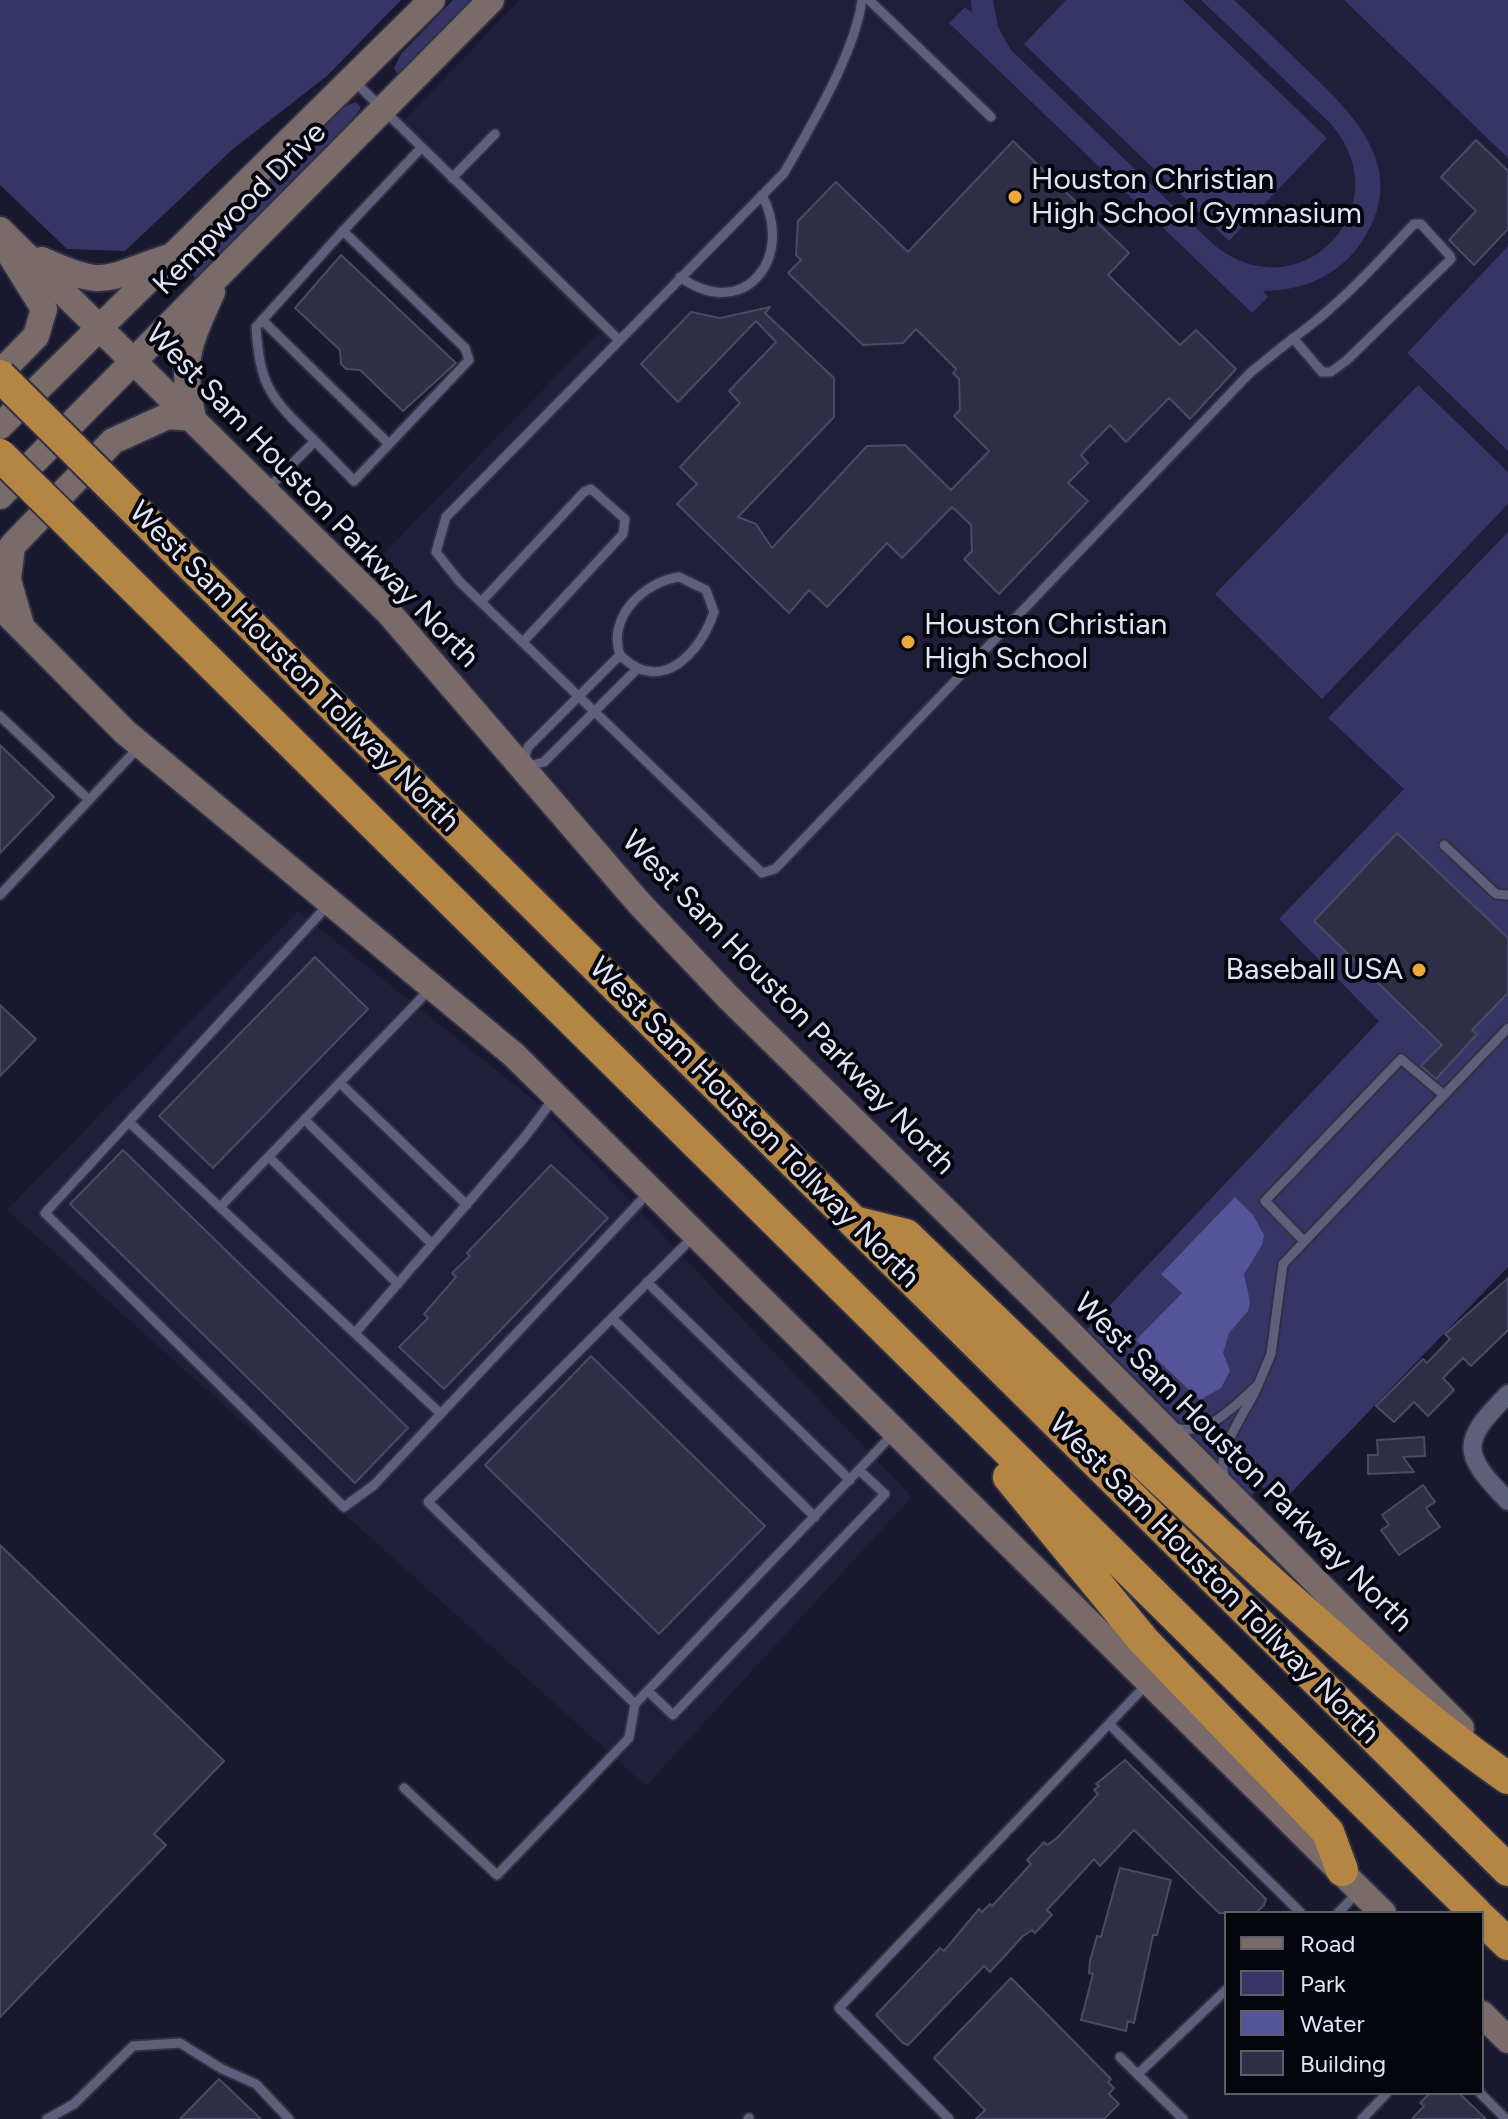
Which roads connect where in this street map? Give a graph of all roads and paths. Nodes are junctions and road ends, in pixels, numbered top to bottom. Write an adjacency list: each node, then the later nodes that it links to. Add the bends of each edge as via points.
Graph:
1 (432, 0): 5 (main road, Kempwood Drive)
2 (491, 0): 6 (main road, Kempwood Drive)
3 (862, 0): 11 (lane, via 859,21 813,124 784,173)
4 (869, 0): 7 (lane)
5 (353, 80): 6 (lane); 16 (main road, Kempwood Drive)
6 (383, 110): 9 (lane); 17 (main road, Kempwood Drive)
7 (991, 117)
8 (495, 134): 10 (lane)
9 (421, 148): 10 (lane); 13 (lane)
10 (452, 178): 22 (lane)
11 (762, 195): 18 (lane); 18 (lane, via 775,224 765,268 728,294 703,290)
12 (0, 230): 15 (main road, West Sam Houston Parkway North)
13 (343, 231): 19 (lane); 28 (lane, via 465,348 469,360)
14 (0, 240): 24 (main road, via 44,309 36,336)
15 (24, 252): 16 (main road, via 97,280); 20 (main road, West Sam Houston Parkway North)
16 (174, 255): 20 (main road, Kempwood Drive)
17 (218, 277): 23 (main road, Kempwood Drive); 25 (main road, via 185,360)
18 (680, 277): 22 (lane)
19 (262, 320): 27 (lane, via 256,327 258,352 271,398); 28 (lane)
20 (102, 326): 23 (main road, West Sam Houston Parkway North); 26 (main road, Kempwood Drive)
21 (1293, 338): 21 (lane, via 1368,273 1414,224 1421,224 1450,256 1331,372 1322,372); 39 (lane, via 1249,374 775,869 762,873)
22 (619, 340): 32 (lane, via 446,517 436,552)
23 (136, 360): 25 (main road, West Sam Houston Parkway North); 31 (main road, Kempwood Drive)
24 (0, 375): 59 (highway, West Sam Houston Tollway North, bridge)
25 (193, 418): 30 (main road, West Sam Houston Parkway North); 34 (main road, via 168,416 113,441 12,546)
26 (0, 426)
27 (315, 441): 28 (lane, via 354,481); 30 (lane)
28 (389, 444)
29 (0, 455): 66 (highway, West Sam Houston Tollway North, bridge)
30 (265, 490): 42 (main road, West Sam Houston Parkway North, via 389,613)
31 (0, 496)
32 (481, 602): 35 (lane); 35 (lane, via 584,492 591,489 625,519 623,534)
33 (0, 606): 34 (main road)
34 (11, 622): 41 (main road)
35 (523, 642): 38 (lane)
36 (620, 655): 37 (lane); 37 (lane, via 615,632 645,590 661,579 679,577 706,590 714,612 695,647 665,671); 38 (lane)
37 (637, 669): 39 (lane)
38 (579, 696): 39 (lane); 42 (lane, via 528,747)
39 (594, 711): 42 (lane, via 544,762)
40 (0, 716): 43 (lane)
41 (141, 746): 43 (lane); 47 (main road)
42 (521, 768): 71 (main road, West Sam Houston Parkway North, via 729,998)
43 (89, 800): 45 (lane)
44 (1444, 845): 46 (lane, via 1496,894)
45 (0, 895)
46 (1508, 895)
47 (330, 903): 48 (main road); 54 (lane)
48 (432, 987): 50 (lane); 52 (main road)
49 (1508, 1028): 51 (lane)
50 (341, 1084): 53 (lane); 57 (lane)
51 (1444, 1095): 61 (lane); 61 (lane, via 1401,1059 1359,1102 1265,1201)
52 (555, 1096): 56 (main road); 57 (lane)
53 (305, 1120): 55 (lane); 62 (lane)
54 (130, 1123): 58 (lane); 70 (lane, via 45,1213 344,1507 374,1485)
55 (269, 1157): 58 (lane); 64 (lane)
56 (651, 1190): 60 (main road); 70 (lane)
57 (467, 1205): 62 (lane)
58 (220, 1207): 67 (lane)
59 (854, 1222): 82 (highway, via 906,1235 1236,1550 1441,1731); 84 (highway, West Sam Houston Tollway North)
60 (695, 1234): 63 (lane); 72 (main road)
61 (1304, 1241): 68 (lane, via 1283,1264 1271,1354)
62 (432, 1244): 64 (lane)
63 (647, 1282): 65 (lane); 74 (lane)
64 (398, 1284): 67 (lane)
65 (612, 1318): 77 (lane); 80 (lane, via 428,1502)
66 (884, 1328): 85 (highway, via 1144,1641 1328,1832); 89 (highway, West Sam Houston Tollway North)
67 (355, 1333): 70 (lane)
68 (1258, 1385): 71 (lane, via 1208,1426 1185,1431); 75 (lane, via 1226,1444 1221,1468)
69 (1508, 1394): 76 (street, via 1475,1429 1471,1447 1475,1463)
70 (441, 1414)
71 (1159, 1423): 75 (main road, West Sam Houston Parkway North)
72 (895, 1432): 73 (lane); 78 (main road)
73 (859, 1470): 74 (lane); 79 (lane, via 885,1494 673,1715)
74 (850, 1480): 77 (lane)
75 (1231, 1496): 82 (main road, West Sam Houston Parkway North)
76 (1508, 1501)
77 (815, 1517): 79 (lane)
78 (1149, 1683): 81 (lane); 85 (main road)
79 (648, 1691): 80 (lane)
80 (635, 1704): 83 (lane, via 629,1738 497,1875)
81 (1109, 1724): 86 (lane); 101 (lane, via 839,2008)
82 (1508, 1777)
83 (404, 1788)
84 (1508, 1870)
85 (1351, 1880): 87 (lane); 88 (main road)
86 (1299, 1911)
87 (1339, 1911)
88 (1381, 1911)
89 (1474, 1911)
90 (1484, 1921): 91 (highway)
91 (1508, 1944)
92 (1224, 1992): 96 (lane)
93 (1484, 2016): 94 (main road)
94 (1508, 2040)
95 (1120, 2057): 96 (lane)
96 (1138, 2074): 102 (lane)
97 (1385, 2095): 103 (lane)
98 (1482, 2095): 104 (lane)
99 (47, 2119): 100 (lane, via 74,2104 133,2046 180,2043 256,2084)
100 (289, 2119)
101 (949, 2119)
102 (1183, 2119)
103 (1362, 2119)
104 (1506, 2119)

